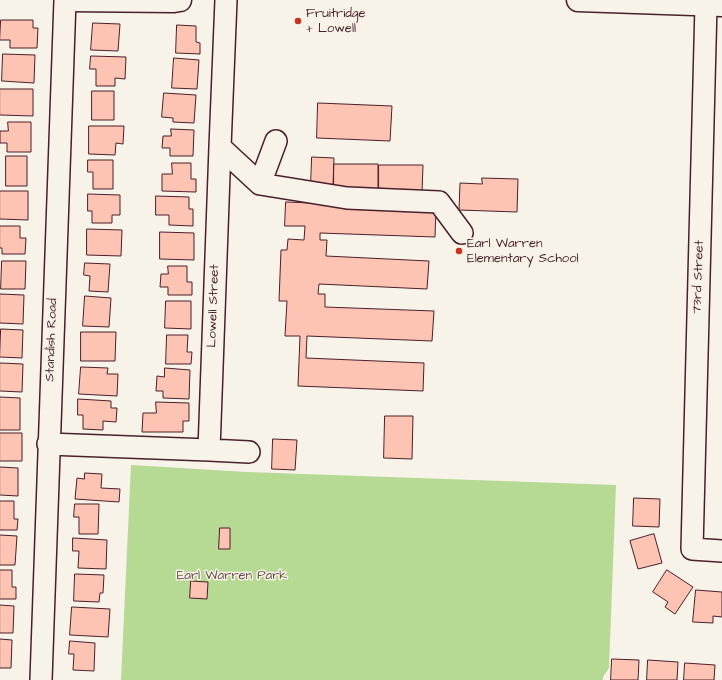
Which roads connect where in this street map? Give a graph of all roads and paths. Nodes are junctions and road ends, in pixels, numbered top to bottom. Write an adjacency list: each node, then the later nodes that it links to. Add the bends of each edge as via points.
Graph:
1 (66, 0): 2 (main road); 10 (street, Standish Road)
2 (180, 0)
3 (226, 0): 7 (street, Lowell Street)
4 (578, 0): 5 (main road)
5 (714, 5): 13 (street, 73rd Street, via 692,550)
6 (276, 141): 8 (street)
7 (220, 147): 8 (street); 11 (street, Lowell Street)
8 (260, 184): 9 (street, via 347,198 439,202)
9 (462, 233)
10 (48, 444): 11 (street); 14 (street, Standish Road)
11 (209, 450): 12 (street)
12 (249, 452)
13 (722, 551)
14 (40, 680)

